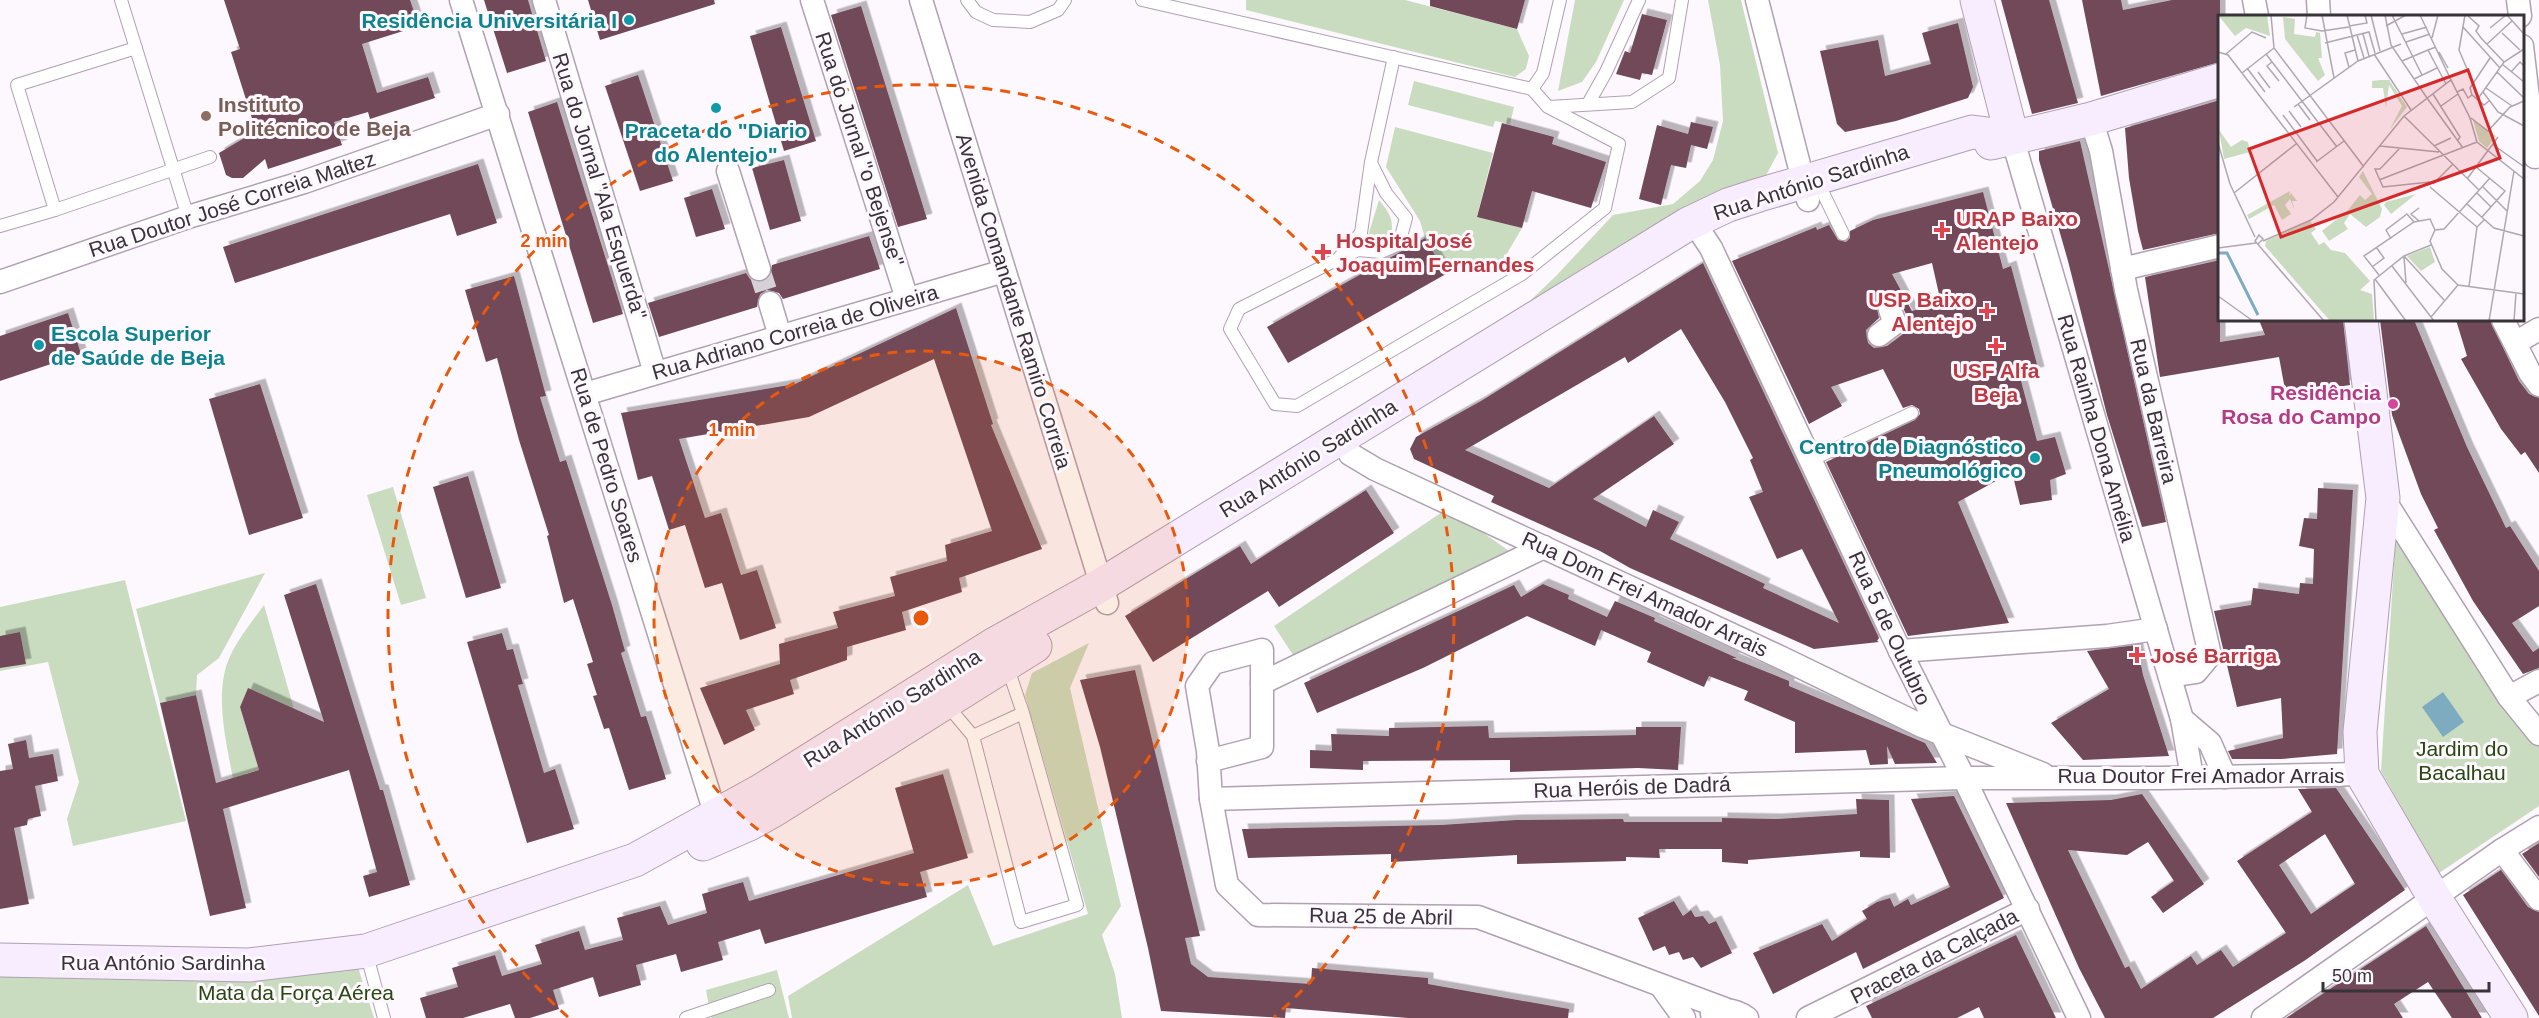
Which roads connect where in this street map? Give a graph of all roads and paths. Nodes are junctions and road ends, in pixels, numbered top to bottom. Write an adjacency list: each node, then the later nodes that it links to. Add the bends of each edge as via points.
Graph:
1 (121, 0): 20 (lane)
2 (461, 0): 27 (street, Rua de Pedro Soares)
3 (544, 0): 56 (street, Rua do Jornal "Ala Esquerda")
4 (812, 0): 47 (street, Rua do Jornal "o Bejense")
5 (921, 0): 45 (street, Avenida Comandante Ramiro Correia)
6 (967, 0): 7 (lane, via 976,12 993,20 1030,22 1058,10)
7 (1065, 0)
8 (1142, 0): 21 (lane)
9 (1560, 0): 24 (lane, via 1543,73)
10 (1639, 0): 25 (lane)
11 (1682, 0): 25 (lane, via 1669,78 1632,102)
12 (1757, 0): 35 (street)
13 (1977, 0): 29 (main road)
14 (2254, 0): 17 (street)
15 (2318, 0): 18 (street)
16 (2518, 0): 19 (street)
17 (2257, 15)
18 (2319, 15)
19 (2520, 15)
20 (136, 48): 33 (lane); 36 (lane, via 17,84)
21 (1394, 57): 24 (lane); 32 (lane)
22 (2524, 59): 31 (street)
23 (2218, 81): 28 (main road, Rua António Sardinha)
24 (1532, 89): 26 (lane)
25 (1588, 104): 26 (lane)
26 (1548, 107): 42 (lane, via 1619,144 1605,207 1522,274 1296,406 1275,404 1230,329 1239,309)
27 (498, 114): 37 (street, Rua Doutor José Correia Maltez, via 304,182); 58 (street, Rua de Pedro Soares)
28 (2091, 119): 29 (main road, Rua António Sardinha); 44 (street, Rua da Barreira, via 2101,152)
29 (2012, 137): 35 (main road, Rua António Sardinha, via 1972,132); 65 (street, Rua Rainha Dona Amélia)
30 (210, 157): 33 (lane)
31 (2532, 159)
32 (1371, 162): 42 (lane, via 1361,233); 42 (lane, via 1386,194 1406,218 1399,244 1381,252 1358,249)
33 (173, 170): 36 (lane); 37 (lane)
34 (728, 171): 43 (street)
35 (1812, 192): 39 (lane); 40 (main road, Rua António Sardinha); 64 (main road, Rua António Sardinha, via 1728,205 1688,224)
36 (55, 210): 38 (lane)
37 (188, 217): 46 (street, Rua Doutor José Correia Maltez)
38 (0, 226)
39 (1843, 234)
40 (1703, 236): 60 (main road, Rua António Sardinha); 61 (street, Rua 5 de Outubro)
41 (2218, 246): 44 (street)
42 (1338, 260)
43 (759, 269)
44 (2122, 269): 68 (street, Rua da Barreira, via 2210,655 2196,672)
45 (1004, 271): 47 (street, Rua Adriano Correia de Oliveira); 64 (street, Avenida Comandante Ramiro Correia)
46 (0, 282)
47 (907, 299): 54 (street, Rua Adriano Correia de Oliveira)
48 (770, 303): 54 (street)
49 (1890, 310): 53 (street, via 1895,323)
50 (2361, 321): 62 (main road)
51 (2503, 321): 55 (street)
52 (2539, 328): 55 (street)
53 (1879, 335)
54 (780, 336): 56 (street, Rua Adriano Correia de Oliveira)
55 (2514, 343): 57 (street)
56 (655, 373): 58 (street, Rua Adriano Correia de Oliveira)
57 (2539, 385)
58 (585, 394): 85 (street, Rua de Pedro Soares)
59 (1912, 412): 61 (lane)
60 (1350, 454): 63 (street, Rua Dom Frei Amador Arrais); 64 (main road, Rua António Sardinha)
61 (1811, 460): 66 (street, Rua 5 de Outubro)
62 (2383, 498): 71 (street); 79 (main road, via 2360,732)
63 (1544, 548): 70 (street); 75 (street, Rua Dom Frei Amador Arrais)
64 (1104, 594): 67 (main road, Rua António Sardinha); 85 (main road, Rua António Sardinha, via 993,645)
65 (2156, 629): 66 (street); 68 (street, Rua Rainha Dona Amélia)
66 (1900, 651): 75 (street, Rua 5 de Outubro)
67 (1006, 664): 72 (main road, Rua António Sardinha); 73 (lane)
68 (2170, 676): 74 (street, Rua Rainha Dona Amélia)
69 (2539, 681): 71 (street)
70 (1262, 683): 78 (street, Rua 25 de Abril, via 1262,747); 78 (street, Rua 25 de Abril, via 1262,650 1213,663 1202,678 1197,686)
71 (2508, 697): 76 (street)
72 (945, 703): 77 (lane); 86 (main road, Rua António Sardinha)
73 (1023, 713): 77 (lane); 77 (lane, via 1077,905 1021,922)
74 (2182, 719): 80 (street, Rua Rainha Dona Amélia); 81 (street, via 2210,743)
75 (1940, 733): 82 (street, Rua 5 de Outubro); 83 (street, Rua Doutor Frei Amador Arrais)
76 (2539, 734)
77 (973, 736)
78 (1208, 761): 84 (street, Rua 25 de Abril)
79 (2362, 774): 81 (street, Rua Doutor Frei Amador Arrais); 90 (main road)
80 (2192, 777): 81 (street, Rua Doutor Frei Amador Arrais); 83 (street, Rua Doutor Frei Amador Arrais)
81 (2225, 777)
82 (1964, 778): 83 (street, Rua Heróis de Dadrá); 84 (street, Rua Heróis de Dadrá); 92 (street, Rua 5 de Outubro)
83 (2053, 778)
84 (1211, 800): 95 (street, Rua 25 de Abril, via 1227,885 1258,915 1478,917)
85 (716, 816): 86 (street); 89 (main road, Rua António Sardinha)
86 (749, 824): 89 (main road, Rua António Sardinha, via 675,855)
87 (2539, 827): 88 (street)
88 (2502, 850): 90 (street); 91 (street)
89 (635, 860): 93 (main road, Rua António Sardinha)
90 (2435, 899): 104 (street); 105 (main road)
91 (2539, 899)
92 (2028, 909): 102 (street, Praceta da Calçada); 103 (street, Rua 5 de Outubro)
93 (366, 951): 94 (main road, Rua António Sardinha, via 249,965); 98 (lane)
94 (0, 960)
95 (1661, 986): 97 (street, Rua 25 de Abril); 100 (street)
96 (769, 990): 99 (lane)
97 (1716, 1014): 101 (street, via 1736,1011)
98 (384, 1018)
99 (686, 1018)
100 (1684, 1018)
101 (1747, 1018)
102 (1808, 1018)
103 (2079, 1018)
104 (2263, 1018)
105 (2511, 1018)

